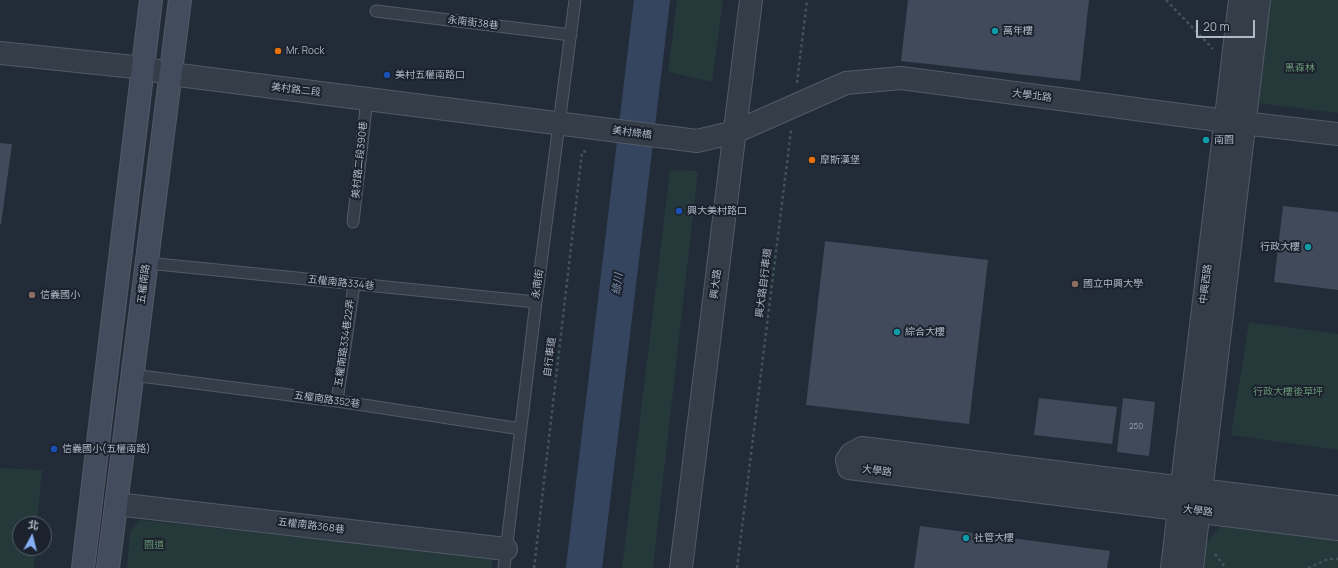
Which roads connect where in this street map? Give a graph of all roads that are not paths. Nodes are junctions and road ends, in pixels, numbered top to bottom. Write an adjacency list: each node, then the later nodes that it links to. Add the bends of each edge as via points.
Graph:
1 (151, 0): 10 (main road)
2 (180, 0): 11 (main road, 五權南路)
3 (575, 0): 8 (lane, 永南街)
4 (751, 0): 16 (street, 興大路)
5 (1240, 0): 13 (street, 中興西路, via 1232,69)
6 (1259, 0): 13 (street, 中興西路)
7 (376, 11): 8 (lane, 永南街38巷)
8 (571, 35): 14 (lane, 永南街)
9 (0, 53): 10 (street, 美村路二段)
10 (144, 68): 11 (street, 美村路二段); 31 (main road)
11 (171, 74): 12 (street, 美村路二段); 19 (main road, 五權南路)
12 (367, 99): 14 (street, 美村路二段); 18 (lane, 美村路二段390巷)
13 (1235, 122): 16 (street, 大學北路, via 901,78 846,83); 17 (street, 大學北路); 25 (street, 中興西路)
14 (560, 123): 15 (street, 美村路二段); 21 (lane, 永南街)
15 (592, 128): 16 (street, 美村綠橋, via 697,141)
16 (735, 132): 33 (street, 興大路)
17 (1338, 134)
18 (353, 222)
19 (147, 263): 20 (lane, 五權南路334巷); 22 (main road, 五權南路)
20 (354, 285): 21 (lane, 五權南路334巷); 23 (lane, 五權南路334巷22弄)
21 (536, 302): 24 (lane, 永南街)
22 (132, 375): 23 (lane, 五權南路352巷); 26 (main road, 五權南路)
23 (336, 401): 24 (lane, 五權南路352巷)
24 (521, 429): 30 (lane, 永南街)
25 (1192, 489): 27 (street, 大學路); 28 (street, 中興西路); 28 (street, 大學路, via 862,448 851,454 847,460 849,468)
26 (116, 504): 30 (street, 五權南路368巷); 32 (main road, 五權南路)
27 (1338, 507)
28 (1189, 510): 29 (street, 大學路); 34 (street, 中興西路); 35 (street, 中興西路)
29 (1338, 529)
30 (505, 559)
31 (83, 568)
32 (108, 568)
33 (680, 568)
34 (1172, 568)
35 (1192, 568)

